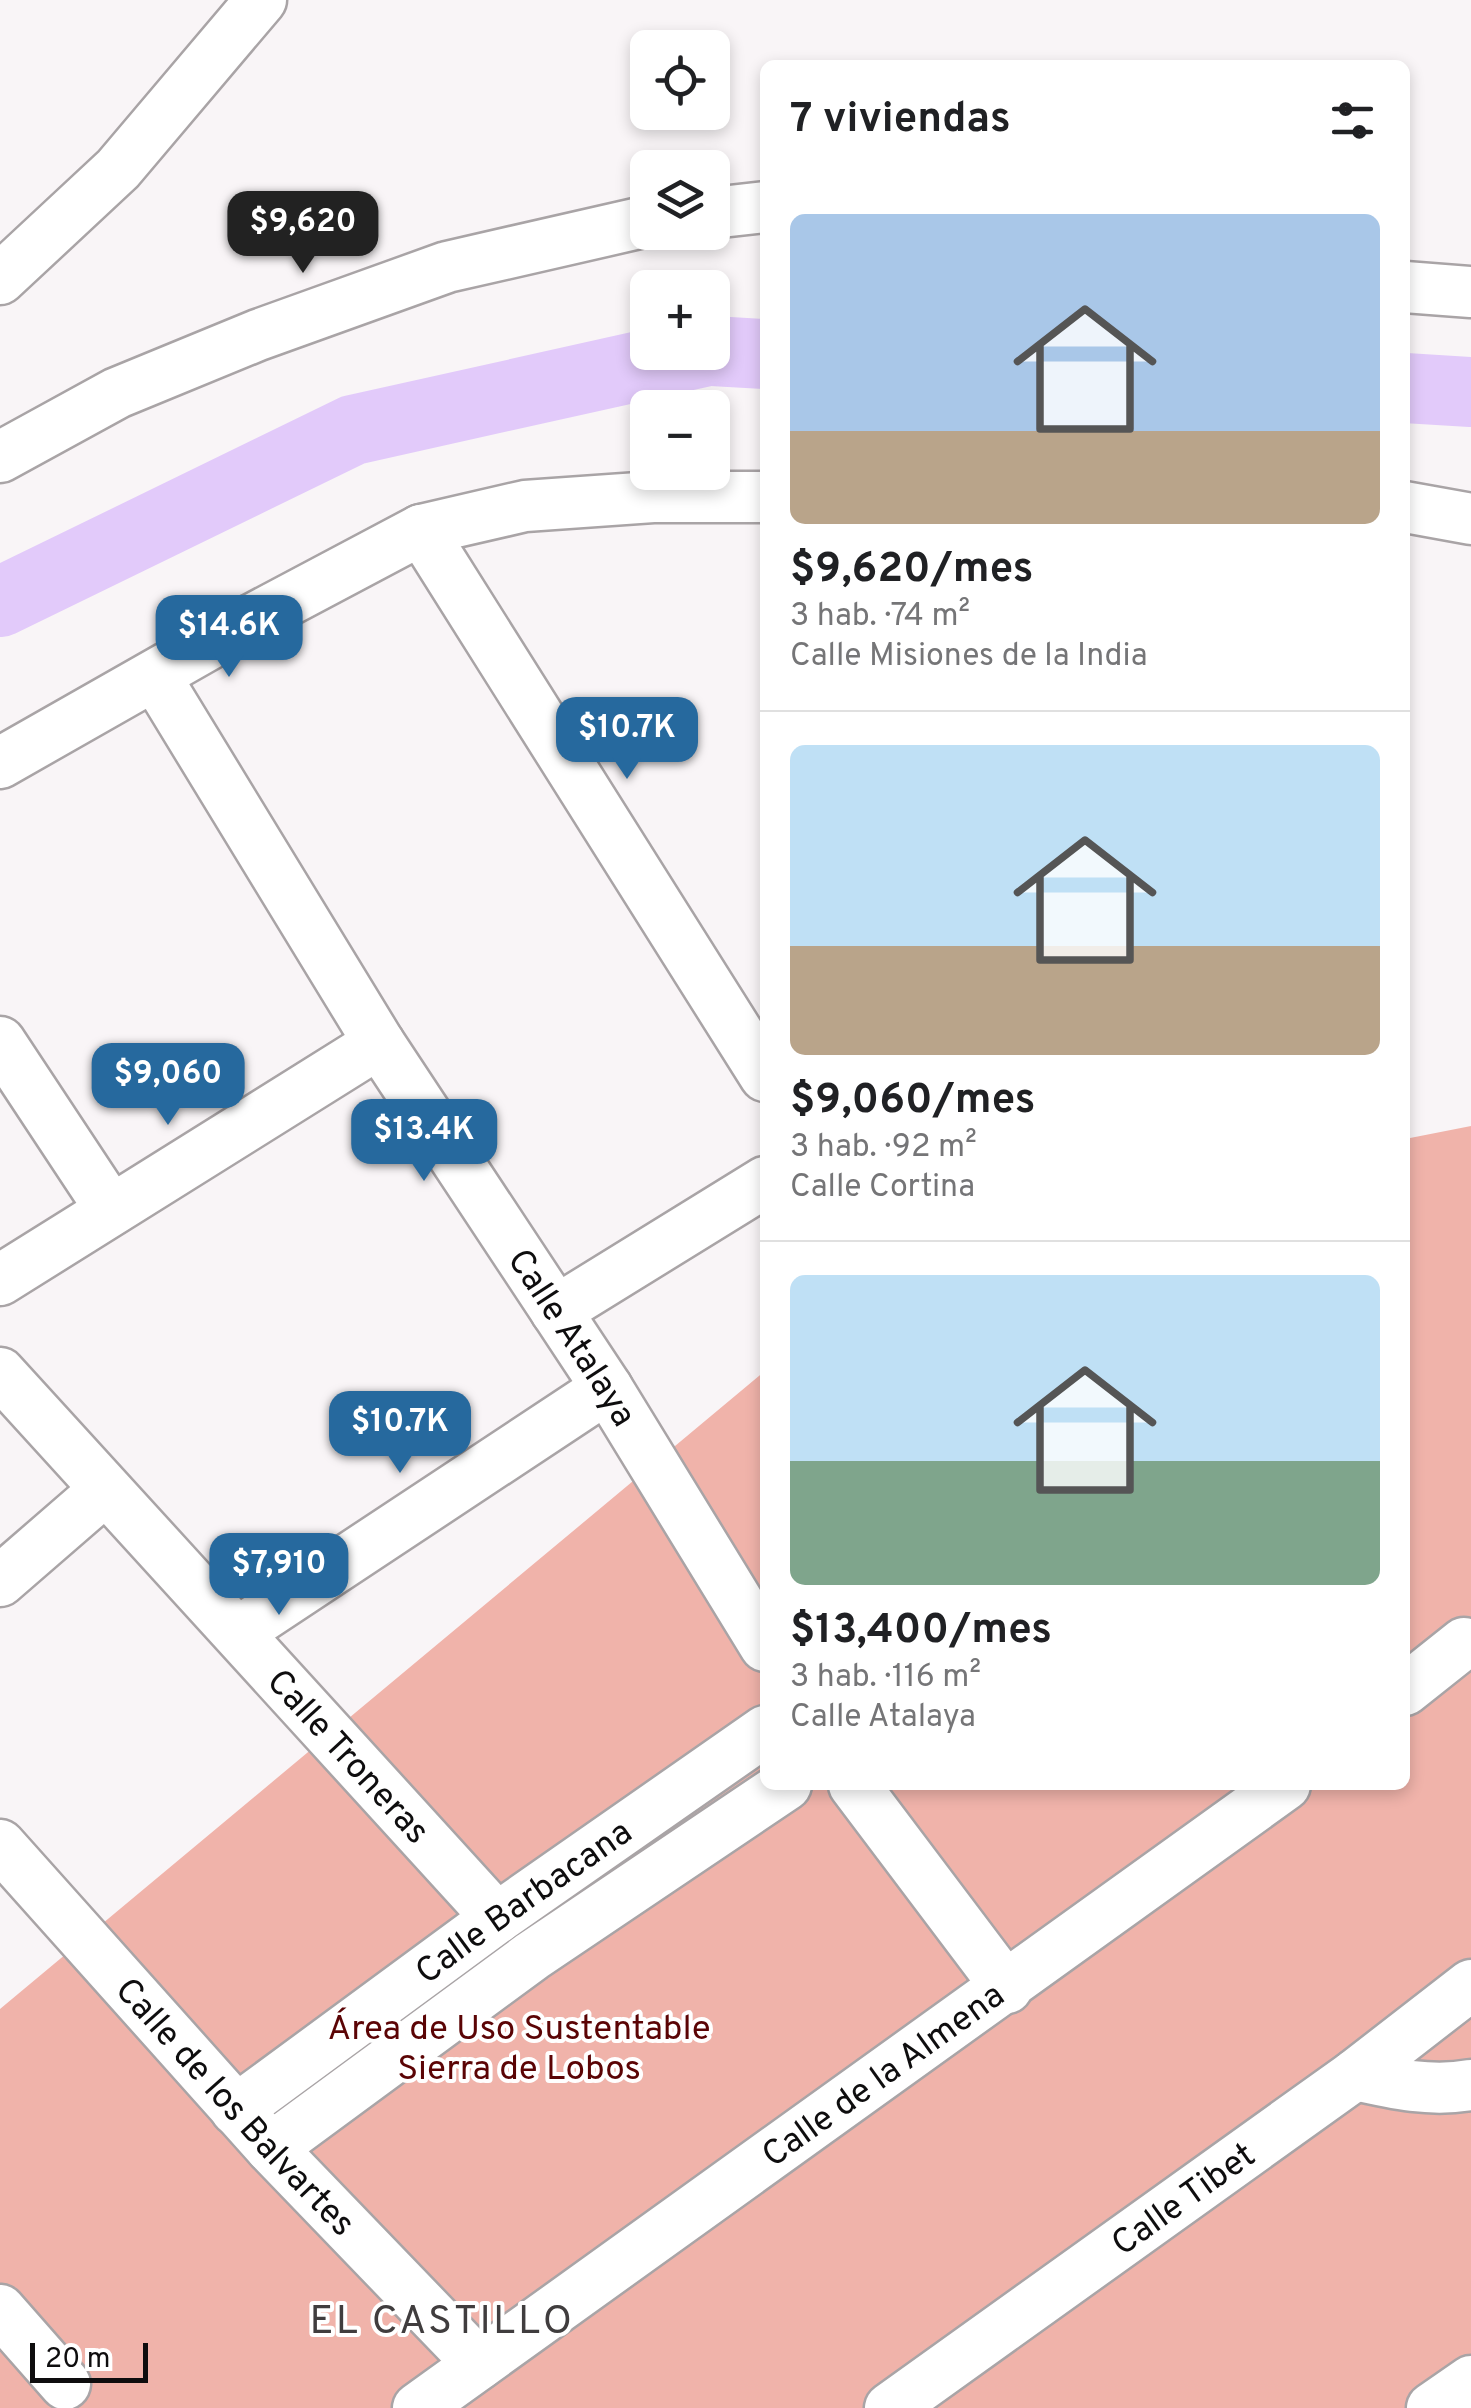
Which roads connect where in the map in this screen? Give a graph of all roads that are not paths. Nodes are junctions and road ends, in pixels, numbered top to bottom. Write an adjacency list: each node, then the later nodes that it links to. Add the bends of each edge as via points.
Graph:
1 (261, 0): 5 (street, via 118,170)
2 (760, 208): 3 (street)
3 (730, 211)
4 (630, 225): 8 (street, via 446,267 258,335 117,393)
5 (0, 278)
6 (1410, 287): 7 (street)
7 (1471, 292)
8 (0, 457)
9 (760, 498): 12 (street, via 653,496 524,506)
10 (1410, 508): 11 (street)
11 (1471, 519)
12 (421, 530): 13 (street); 17 (street)
13 (156, 676): 14 (street); 16 (street, Calle Atalaya)
14 (0, 763)
15 (0, 1042): 19 (street)
16 (378, 1043): 19 (street); 21 (street, Calle Atalaya)
17 (760, 1068)
18 (760, 1185): 21 (street)
19 (111, 1210): 20 (street)
20 (0, 1280)
21 (556, 1311): 23 (street, Calle Atalaya)
22 (0, 1373): 24 (street, Calle Troneras)
23 (606, 1388): 26 (street); 27 (street, Calle Atalaya)
24 (105, 1490): 25 (street); 26 (street, Calle Troneras)
25 (0, 1581)
26 (238, 1632): 36 (street, Calle Troneras)
27 (760, 1638)
28 (1464, 1643): 29 (street)
29 (1410, 1686)
30 (760, 1734): 36 (street, Calle Barbacana)
31 (779, 1790): 42 (street, Calle Barbacana, via 532,1956)
32 (858, 1790): 38 (street)
33 (1269, 1790): 34 (street, Calle de la Almena)
34 (1225, 1804): 38 (street, Calle de la Almena)
35 (0, 1845): 41 (street, Calle de los Balvartes)
36 (497, 1918): 41 (street, Calle Barbacana)
37 (1471, 1985): 39 (street, Calle Tibet)
38 (1007, 1988): 46 (street, Calle de la Almena)
39 (1354, 2075): 40 (street, via 1400,2086); 48 (street, Calle Tibet)
40 (1471, 2085)
41 (236, 2110): 42 (street, Calle de los Balvartes)
42 (271, 2148): 46 (street, Calle de los Balvartes)
43 (0, 2310): 45 (street)
44 (1471, 2381): 49 (street)
45 (66, 2384)
46 (481, 2386): 47 (street, Calle de la Almena)
47 (418, 2408)
48 (890, 2408)
49 (1432, 2408)

